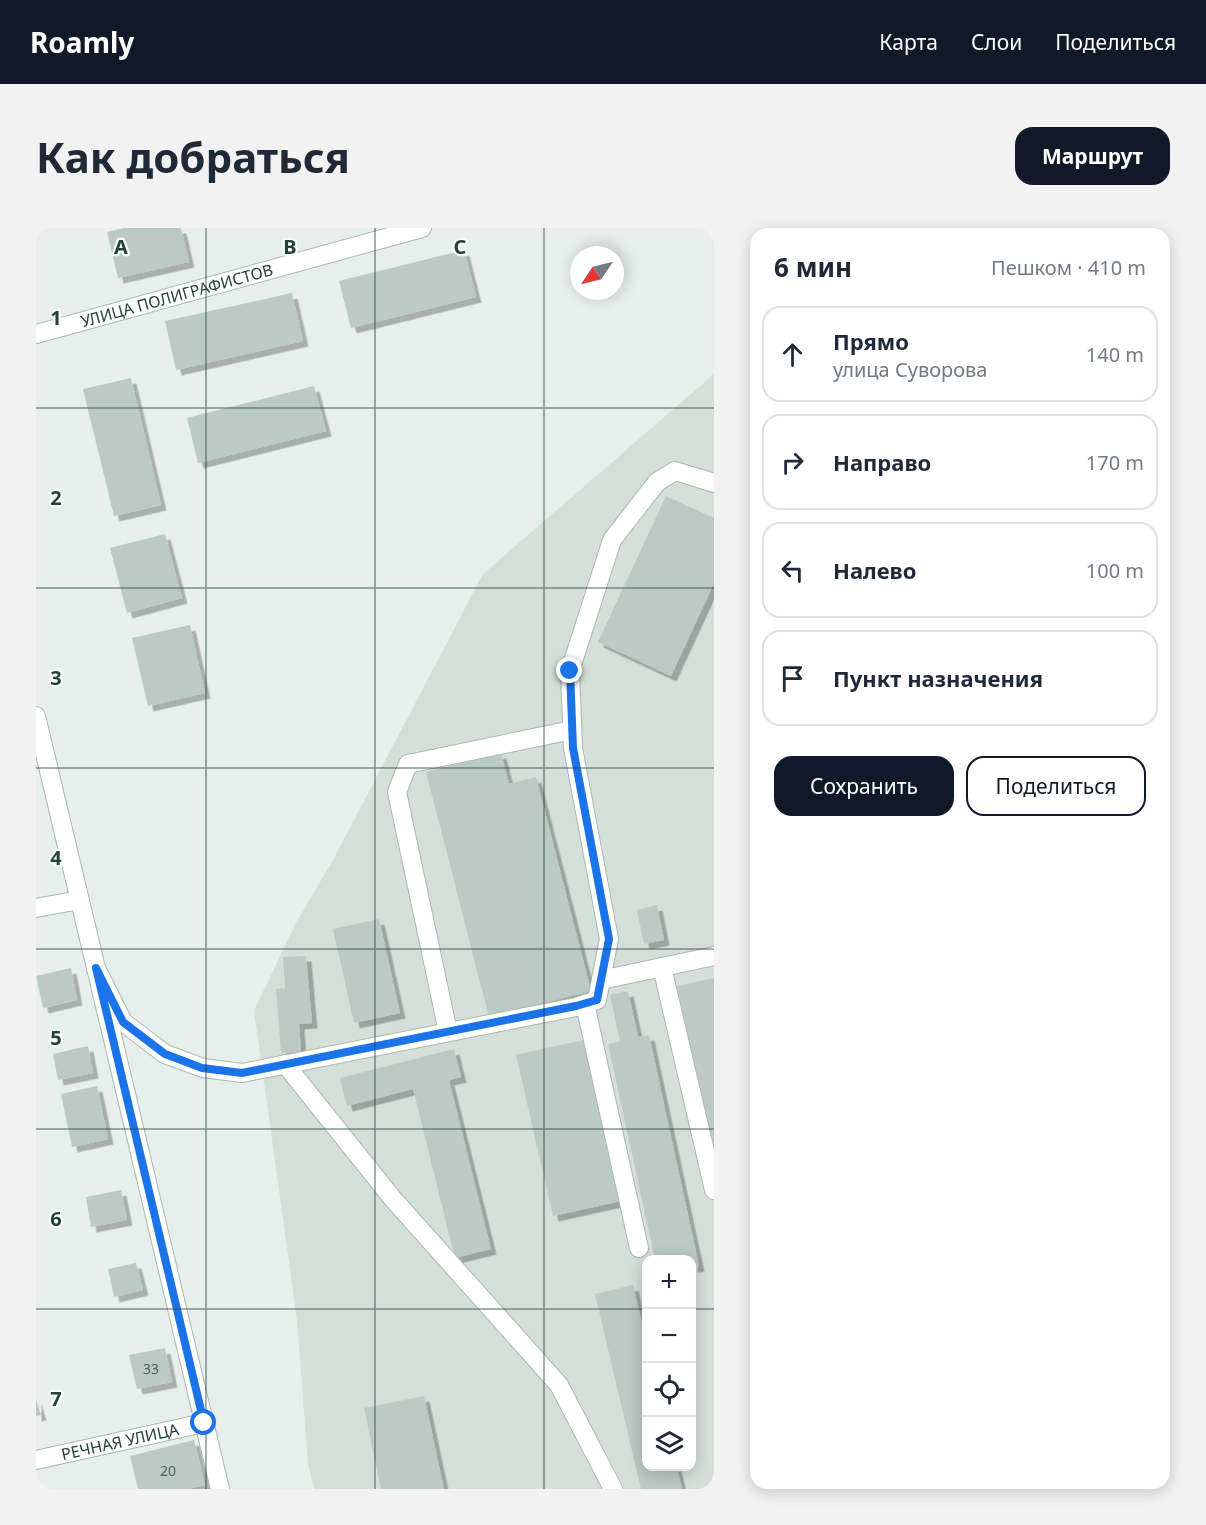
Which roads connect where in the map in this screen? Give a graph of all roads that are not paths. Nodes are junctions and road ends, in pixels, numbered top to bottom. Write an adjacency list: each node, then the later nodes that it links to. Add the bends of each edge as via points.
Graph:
1 (422, 228): 2 (street, УЛИЦА ПОЛИГРАФИСТОВ)
2 (36, 334)
3 (714, 483): 5 (street, via 675,471 657,482 612,540 570,671)
4 (36, 716): 6 (street)
5 (572, 730): 11 (street, via 609,939); 13 (street, via 408,764 397,792)
6 (80, 900): 7 (street); 10 (street)
7 (36, 908)
8 (714, 956): 9 (street)
9 (662, 967): 11 (street); 15 (street)
10 (96, 968): 14 (street, via 123,1022 165,1054 202,1068 242,1073); 17 (street)
11 (601, 980): 12 (street, via 597,1000)
12 (585, 1004): 13 (street); 16 (street)
13 (448, 1032): 14 (street)
14 (285, 1064): 20 (street, via 393,1199 559,1384)
15 (714, 1190)
16 (639, 1248)
17 (204, 1423): 18 (street, РЕЧНАЯ УЛИЦА); 19 (street)
18 (36, 1460)
19 (220, 1489)
20 (613, 1489)

